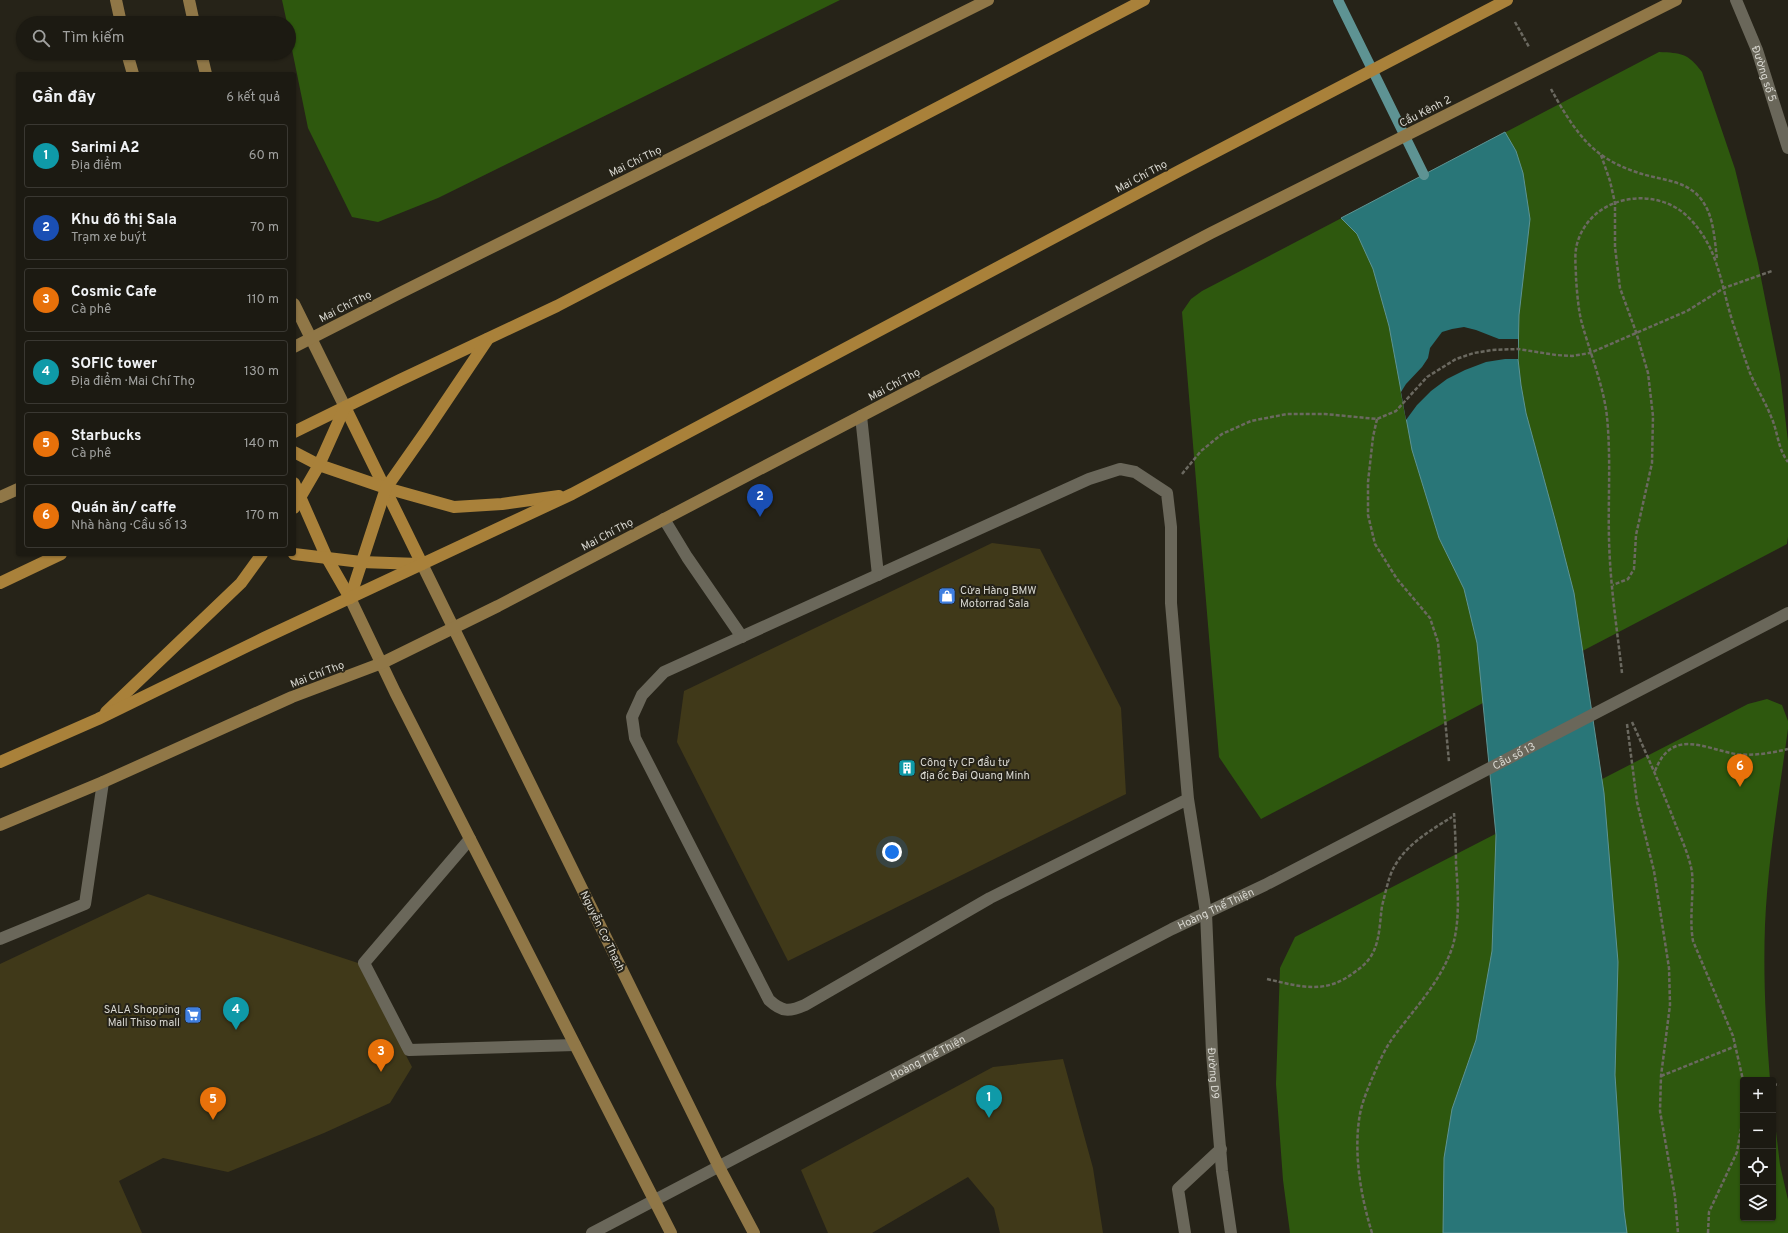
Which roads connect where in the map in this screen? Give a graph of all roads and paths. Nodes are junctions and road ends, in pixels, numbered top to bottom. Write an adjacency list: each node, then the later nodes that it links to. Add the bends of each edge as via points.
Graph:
1 (116, 0): 8 (main road)
2 (189, 0): 9 (main road)
3 (988, 0): 26 (main road, Mai Chí Thọ)
4 (1144, 0): 27 (highway, via 557,306)
5 (1507, 0): 39 (highway, Mai Chí Thọ, via 1179,171)
6 (1676, 0): 20 (main road, Cầu Kênh 2)
7 (1736, 0): 17 (street, Đường số 5, via 1757,50)
8 (119, 16)
9 (192, 16)
10 (1515, 20): 11 (path)
11 (1533, 54)
12 (130, 60): 14 (main road)
13 (203, 60): 15 (main road)
14 (133, 72)
15 (206, 72)
16 (1551, 88): 18 (path, via 1561,108)
17 (1788, 148)
18 (1601, 155): 19 (path); 21 (path, via 1637,173 1668,179 1686,186 1697,195 1708,210)
19 (1615, 203): 21 (path, via 1626,199 1651,199 1682,211 1692,220 1710,246); 25 (path, via 1615,247 1620,288); 29 (path, via 1601,210 1589,221 1577,245 1575,260 1578,301)
20 (1211, 233): 31 (main road, Mai Chí Thọ)
21 (1718, 263): 23 (path)
22 (1772, 271): 23 (path)
23 (1724, 288): 25 (path, via 1687,311); 34 (path, via 1750,373 1773,420 1780,449)
24 (296, 308): 26 (main road)
25 (1636, 332): 29 (path); 51 (path, via 1651,393 1654,438 1652,463 1636,536 1634,569 1628,579)
26 (311, 338): 28 (main road, Mai Chí Thọ); 30 (main road)
27 (488, 339): 30 (highway); 36 (highway)
28 (296, 346)
29 (1590, 353): 38 (path, via 1572,356 1518,349 1474,353 1456,359 1427,378 1396,411 1377,418 1287,414 1251,421 1222,434 1201,451); 51 (path, via 1607,415)
30 (345, 407): 32 (highway); 35 (highway); 36 (highway)
31 (862, 416): 42 (main road, Mai Chí Thọ); 49 (street)
32 (296, 431)
33 (296, 453): 35 (highway)
34 (1788, 462)
35 (319, 465): 36 (highway); 41 (highway)
36 (386, 488): 39 (highway, via 454,507 502,504); 47 (highway); 48 (highway)
37 (16, 490): 40 (main road)
38 (1167, 493): 49 (street, via 1135,472 1120,469 1089,479); 63 (street, Đường D9, via 1171,527 1171,603)
39 (572, 494): 48 (highway, Mai Chí Thọ)
40 (0, 497)
41 (297, 503): 46 (highway)
42 (664, 519): 54 (main road, Mai Chí Thọ); 55 (street)
43 (296, 554): 46 (highway)
44 (57, 556): 50 (highway)
45 (261, 556): 58 (highway, via 241,583)
46 (327, 558): 47 (highway); 52 (highway)
47 (361, 562): 48 (highway); 52 (highway)
48 (422, 564): 52 (highway, Mai Chí Thọ); 54 (main road, Nguyễn Cơ Thạch)
49 (878, 575): 55 (street)
50 (0, 583)
51 (1612, 586): 57 (path)
52 (350, 598): 56 (main road); 58 (highway, Mai Chí Thọ)
53 (1788, 613): 67 (street, Cầu số 13)
54 (454, 628): 56 (main road, Mai Chí Thọ); 79 (main road, Nguyễn Cơ Thạch)
55 (742, 637): 63 (street, via 664,672 642,695 632,717 635,738 769,1000 784,1010 805,1005 990,898)
56 (382, 663): 62 (main road, Mai Chí Thọ, via 292,697); 66 (main road)
57 (1622, 677)
58 (98, 719): 60 (highway, Mai Chí Thọ)
59 (1788, 749): 61 (path, via 1752,755 1688,744 1671,749 1658,763)
60 (0, 762)
61 (1655, 771): 72 (path, via 1692,871 1690,928 1693,941); 73 (path, via 1627,716 1637,802 1654,871 1669,968 1670,1005)
62 (103, 782): 65 (main road, Mai Chí Thọ); 69 (street, via 85,904)
63 (1188, 799): 68 (street, Đường D9)
64 (1454, 816): 70 (path, via 1409,848 1394,868 1382,906 1380,931 1375,949 1364,966 1332,986 1308,988)
65 (0, 825)
66 (470, 838): 71 (main road); 71 (street, via 364,963 409,1050)
67 (1265, 885): 68 (street, Hoàng Thế Thiện)
68 (1206, 913): 78 (street, Đường D9, via 1212,1053); 79 (street, Hoàng Thế Thiện)
69 (0, 939)
70 (1267, 978)
71 (575, 1045): 80 (main road)
72 (1736, 1046): 73 (path); 74 (path)
73 (1661, 1076): 86 (path, via 1660,1111 1675,1197)
74 (1742, 1077)
75 (1776, 1084): 76 (path)
76 (1779, 1085)
77 (1740, 1135): 87 (path, via 1737,1152 1709,1212)
78 (1221, 1149): 84 (street, via 1178,1189); 85 (street, Đường D9)
79 (719, 1167): 80 (street, Hoàng Thế Thiện); 83 (main road, Nguyễn Cơ Thạch)
80 (654, 1201): 81 (street, Hoàng Thế Thiện); 82 (main road)
81 (592, 1233)
82 (671, 1233)
83 (754, 1233)
84 (1185, 1233)
85 (1231, 1233)
86 (1678, 1233)
87 (1708, 1233)

